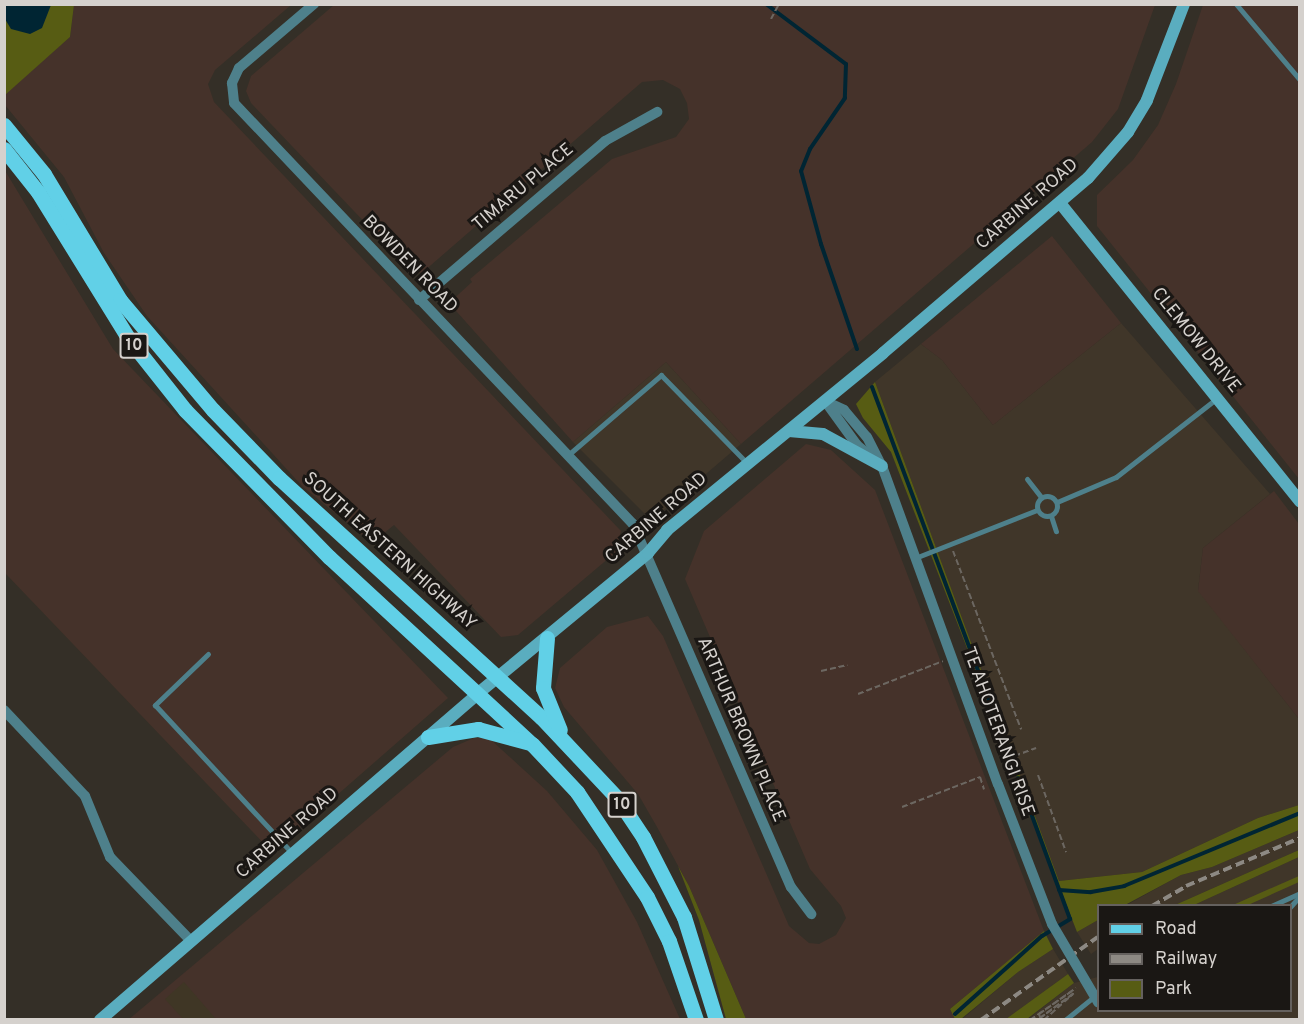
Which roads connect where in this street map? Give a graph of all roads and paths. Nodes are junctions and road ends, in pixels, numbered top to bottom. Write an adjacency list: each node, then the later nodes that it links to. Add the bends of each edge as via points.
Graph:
1 (314, 4): 11 (street, BOWDEN ROAD, via 239,68 232,83 234,103)
2 (779, 4): 5 (path)
3 (1184, 4): 10 (main road, CARBINE ROAD, via 1155,83 1128,132)
4 (1236, 4): 6 (lane)
5 (771, 19)
6 (1299, 80)
7 (657, 112): 11 (street, TIMARU PLACE, via 605,141)
8 (4, 125): 33 (main road, SOUTH EASTERN HIGHWAY / 10, via 44,174 120,300 179,374 279,478)
9 (4, 149): 35 (main road, 10, via 38,192 128,338 185,410 307,536)
10 (1060, 203): 12 (main road, CLEMOW DRIVE); 13 (main road, CARBINE ROAD)
11 (419, 300): 15 (street, BOWDEN ROAD)
12 (1217, 398): 20 (lane, via 1116,477); 21 (main road, CLEMOW DRIVE)
13 (825, 401): 14 (main road, CARBINE ROAD); 17 (street, TE AHOTERANGI RISE, via 844,410 867,437)
14 (789, 431): 16 (main road, CARBINE ROAD); 17 (main road, via 823,434)
15 (568, 455): 16 (lane, via 661,375); 26 (street, BOWDEN ROAD, via 633,524)
16 (748, 465): 26 (main road, CARBINE ROAD, via 667,530)
17 (882, 466): 27 (street, TE AHOTERANGI RISE)
18 (1027, 479): 19 (lane)
19 (1041, 497): 20 (lane, via 1048,496); 22 (lane)
20 (1057, 502): 23 (lane)
21 (1299, 502)
22 (1037, 510): 23 (lane); 25 (lane)
23 (1051, 516): 24 (lane)
24 (1056, 531)
25 (949, 547): 27 (lane); 38 (path)
26 (648, 553): 28 (main road, CARBINE ROAD); 52 (street, ARTHUR BROWN PLACE, via 791,887)
27 (915, 558): 56 (street, TE AHOTERANGI RISE, bridge, via 1052,924)
28 (547, 638): 33 (main road, CARBINE ROAD); 40 (main road, via 543,687)
29 (208, 654): 49 (lane, via 155,705)
30 (943, 661): 34 (path)
31 (847, 665): 32 (path, via 836,664)
32 (821, 671)
33 (498, 678): 35 (main road, CARBINE ROAD); 40 (main road, SOUTH EASTERN HIGHWAY / 10)
34 (858, 694)
35 (476, 695): 39 (main road, CARBINE ROAD); 42 (main road, 10)
36 (4, 710): 53 (street, via 85,796 110,857)
37 (987, 711): 41 (path)
38 (1020, 729)
39 (428, 737): 42 (main road, via 478,729); 49 (main road, CARBINE ROAD)
40 (565, 740): 57 (main road, SOUTH EASTERN HIGHWAY / 10, via 617,798 666,878 695,947)
41 (999, 742)
42 (532, 744): 59 (main road, 10, via 597,817 647,897 669,941)
43 (1036, 748): 44 (path)
44 (1006, 759)
45 (1038, 775): 48 (path)
46 (984, 789): 47 (path, via 980,778)
47 (902, 807)
48 (1066, 852)
49 (293, 854): 53 (main road, CARBINE ROAD)
50 (1299, 894): 51 (lane)
51 (1276, 904)
52 (812, 914)
53 (191, 941): 58 (main road, CARBINE ROAD)
54 (1079, 985): 61 (path, bridge, via 1039,1014)
55 (1097, 994): 62 (lane)
56 (1097, 1000)
57 (716, 1017)
58 (100, 1020)
59 (696, 1020)
60 (1030, 1020): 61 (path, bridge, via 1069,991 1074,993 1075,994 1067,1000 1051,1012 1043,1019 1040,1015 1073,993 1074,995 1073,997)
61 (1042, 1020)
62 (1065, 1020)

